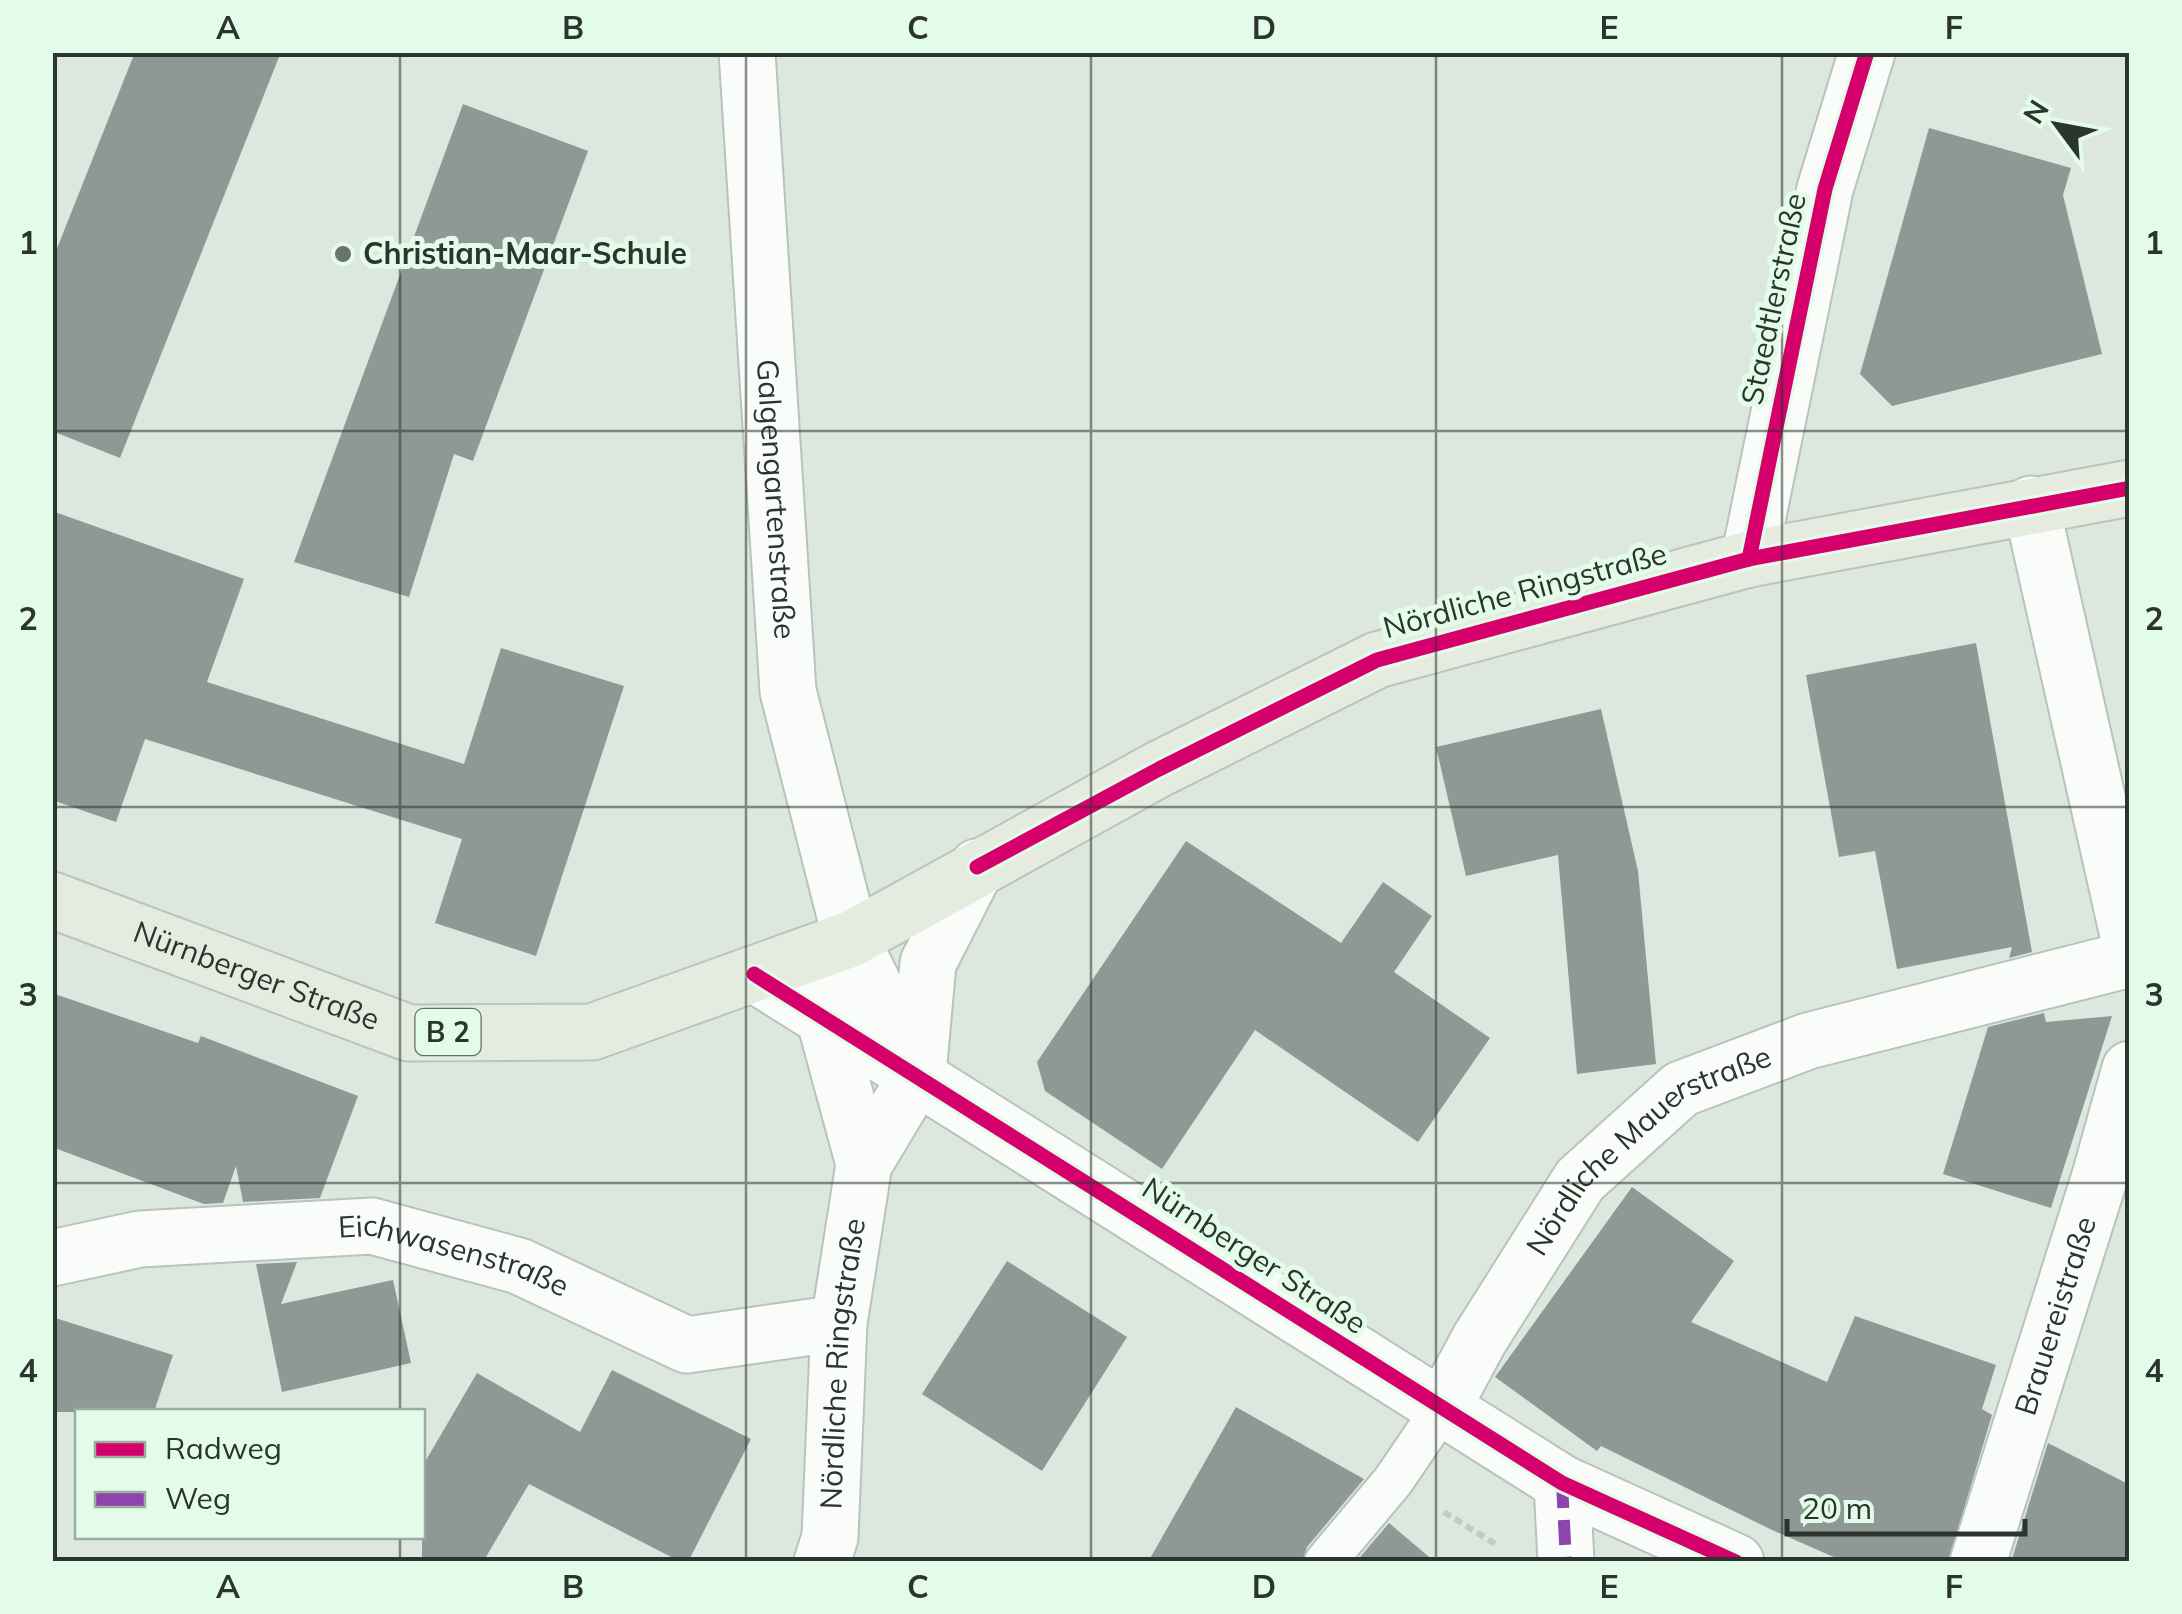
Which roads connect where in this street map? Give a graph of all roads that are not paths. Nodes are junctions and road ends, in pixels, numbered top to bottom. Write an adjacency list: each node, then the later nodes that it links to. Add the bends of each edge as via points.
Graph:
1 (747, 52): 8 (street, Galgengartenstraße, via 788,691)
2 (1867, 52): 5 (street, Staedtlerstraße, via 1825,189)
3 (2130, 488): 4 (main road, Nördliche Ringstraße / B 2)
4 (2031, 504): 5 (main road, Nördliche Ringstraße / B 2); 9 (street)
5 (1748, 559): 6 (main road, Nördliche Ringstraße / B 2, via 1377,660)
6 (978, 867): 8 (main road, Nördliche Ringstraße / B 2); 14 (street, Nördliche Ringstraße, via 928,964)
7 (52, 900): 11 (main road, Nürnberger Straße / B 2, via 409,1032 592,1032)
8 (851, 939): 11 (main road, Nürnberger Straße / B 2); 12 (street); 14 (street)
9 (2130, 944)
10 (2130, 959): 19 (street, Nördliche Mauerstraße, via 1808,1041 1681,1089 1580,1180)
11 (754, 974): 12 (street, Nürnberger Straße)
12 (824, 1017): 14 (street, Nürnberger Straße); 15 (street, Nördliche Ringstraße)
13 (2130, 1069): 16 (street, Brauereistraße)
14 (918, 1074): 15 (street, Nördliche Ringstraße); 19 (street, Nürnberger Straße)
15 (864, 1164): 18 (street, Nördliche Ringstraße)
16 (2115, 1179): 25 (street, Brauereistraße)
17 (52, 1258): 18 (street, Eichwasenstraße, via 140,1239 372,1226 518,1266 686,1345)
18 (839, 1323): 21 (street, Nördliche Ringstraße, via 830,1537)
19 (1442, 1409): 20 (street, Nürnberger Straße); 22 (lane, Nördliche Mauerstraße)
20 (1562, 1483): 23 (street); 24 (street, Nürnberger Straße)
21 (822, 1562)
22 (1325, 1562)
23 (1566, 1562)
24 (1736, 1562)
25 (1978, 1562)

